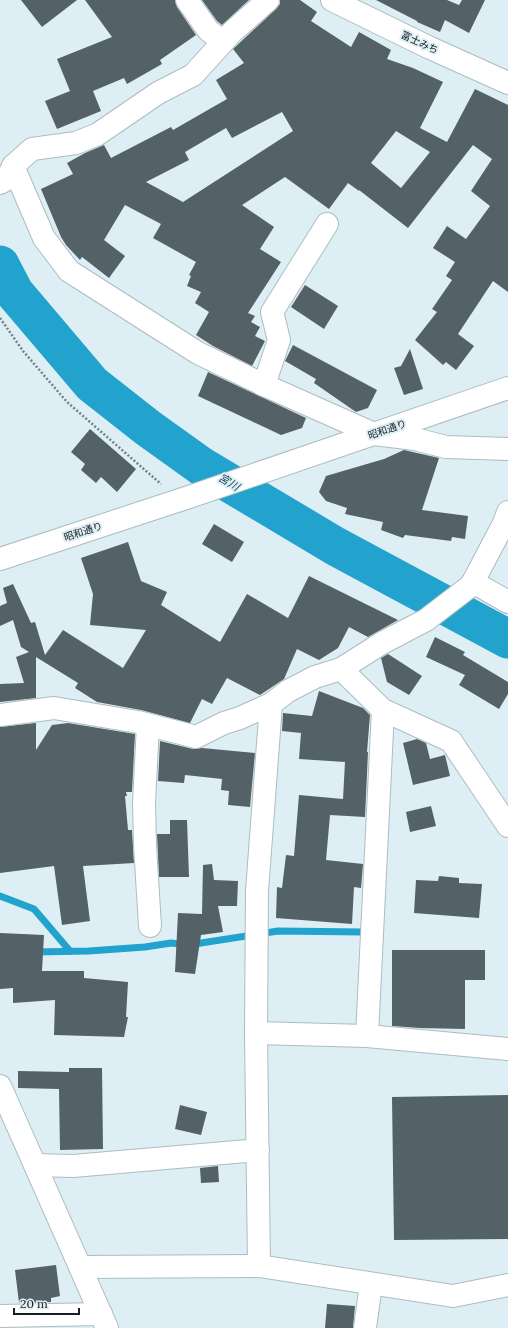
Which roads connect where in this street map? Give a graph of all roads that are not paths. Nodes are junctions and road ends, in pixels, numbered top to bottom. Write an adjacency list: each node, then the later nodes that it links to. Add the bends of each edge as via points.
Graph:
1 (187, 0): 4 (main road, via 208,30)
2 (268, 0): 4 (main road)
3 (332, 0): 5 (main road, 富士みち, via 428,47)
4 (223, 42): 6 (main road, via 193,75 158,93 98,134 76,143 32,149)
5 (508, 82)
6 (7, 176): 8 (main road, via 44,238 69,271 198,352)
7 (327, 224): 8 (main road, via 272,312 279,340)
8 (264, 385): 10 (main road)
9 (508, 388): 10 (main road, 昭和通り)
10 (374, 434): 11 (main road, via 415,439 446,447); 13 (main road, 昭和通り)
11 (508, 449)
12 (508, 512): 14 (main road)
13 (0, 559)
14 (471, 585): 15 (main road); 16 (main road, via 426,620 382,643)
15 (508, 602)
16 (341, 669): 17 (main road, via 315,677 288,691); 18 (main road)
17 (271, 704): 20 (main road, via 196,737); 23 (main road, via 257,891)
18 (383, 710): 21 (main road, via 451,741); 24 (main road)
19 (0, 715): 20 (main road, via 54,708)
20 (148, 725): 22 (main road, via 144,803)
21 (508, 826)
22 (150, 926)
23 (256, 1033): 24 (main road); 27 (main road)
24 (367, 1036): 25 (main road)
25 (508, 1049)
26 (0, 1086): 28 (main road)
27 (258, 1150): 28 (main road, via 73,1166); 29 (main road)
28 (35, 1165): 30 (main road)
29 (259, 1266): 30 (main road); 31 (main road)
30 (80, 1267): 34 (main road)
31 (371, 1284): 32 (main road, via 453,1296); 35 (main road)
32 (508, 1285)
33 (0, 1316): 34 (main road)
34 (104, 1321)
35 (365, 1328)

